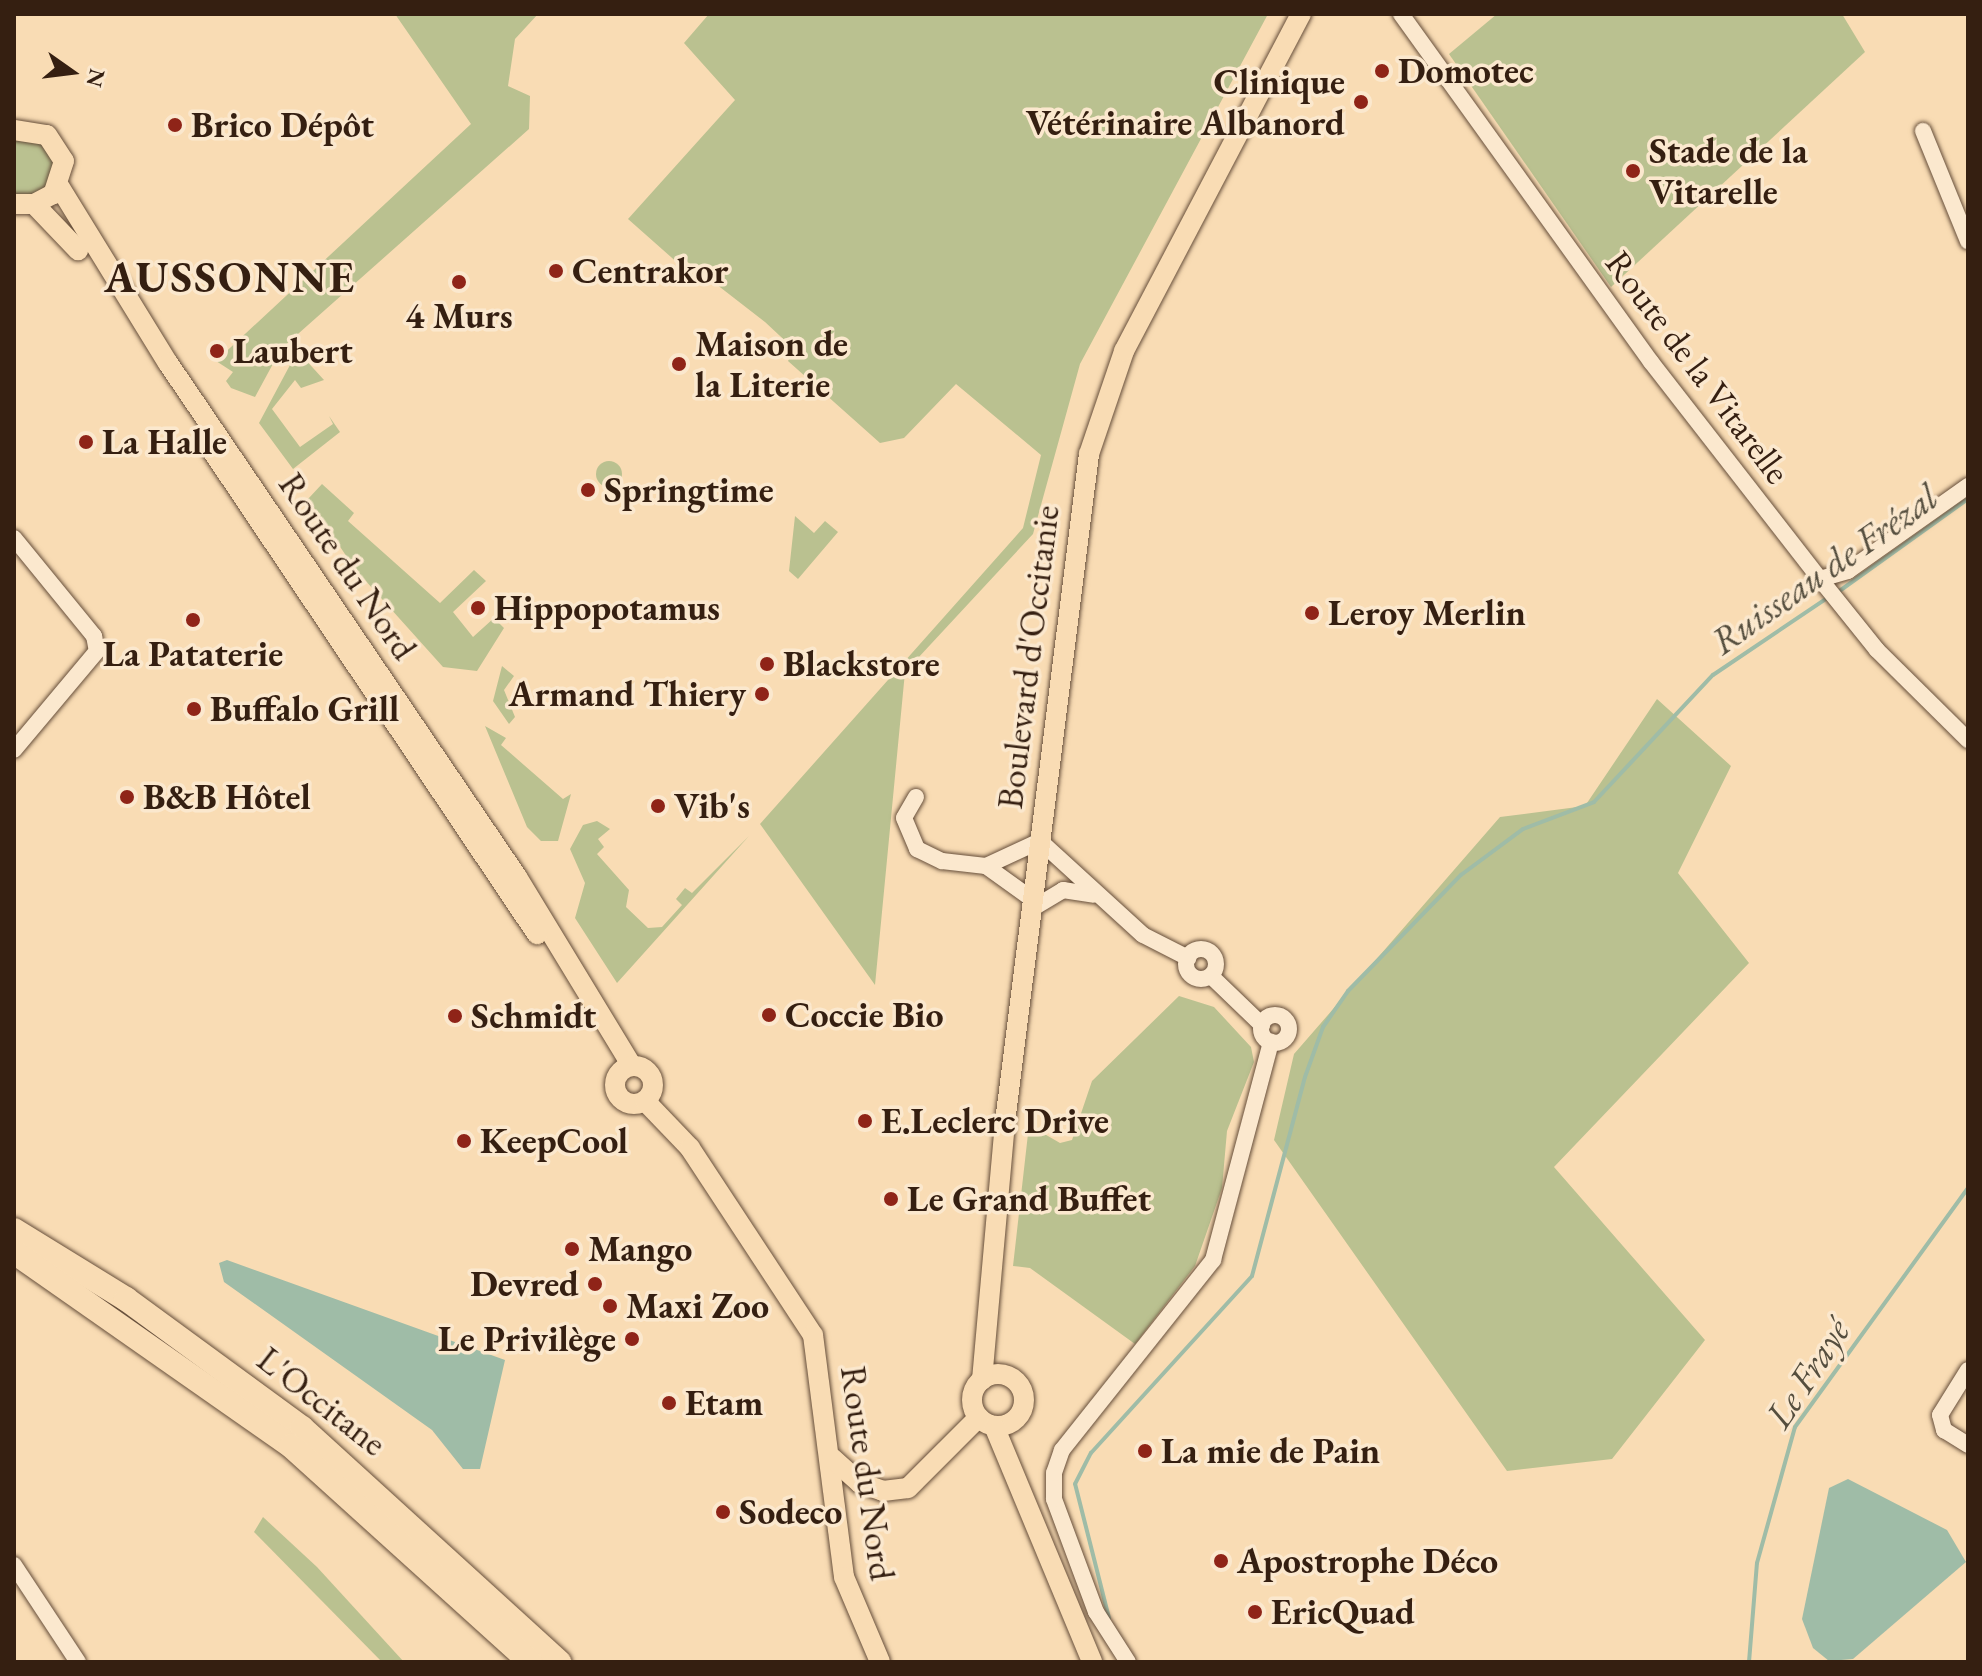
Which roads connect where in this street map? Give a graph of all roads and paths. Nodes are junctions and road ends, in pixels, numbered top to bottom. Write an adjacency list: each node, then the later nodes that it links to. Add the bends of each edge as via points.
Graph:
1 (1313, 14): 3 (main road, Boulevard d'Occitanie)
2 (1401, 14): 11 (street, Route de la Vitarelle, via 1651,362)
3 (1298, 23): 15 (main road, Boulevard d'Occitanie, via 1106,391 1078,526)
4 (18, 127): 6 (main road, via 55,142 64,161)
5 (1923, 131): 8 (street)
6 (59, 186): 7 (main road); 21 (main road, Route du Nord, via 168,363 517,877)
7 (21, 206): 21 (main road, Route du Nord, via 65,230)
8 (1968, 241)
9 (1968, 486): 11 (street, via 1848,571)
10 (14, 538): 13 (street, via 94,636 97,651)
11 (1823, 582): 12 (street, Route de la Vitarelle)
12 (1968, 740)
13 (14, 750)
14 (916, 797): 16 (street, via 904,818 917,849 942,861)
15 (1040, 841): 16 (street); 17 (street); 18 (main road, Boulevard d'Occitanie)
16 (986, 866): 18 (street)
17 (1095, 896): 18 (street, via 1063,890); 19 (street, via 1143,935 1188,958 1209,951 1216,966 1211,976)
18 (1031, 905): 25 (main road, Boulevard d'Occitanie, via 993,1225)
19 (1262, 1025): 20 (street); 20 (street, via 1272,1015 1286,1020 1286,1036)
20 (1271, 1042): 40 (street, via 1213,1260 1076,1431 1054,1473 1054,1499 1096,1612)
21 (627, 1068): 22 (main road, via 652,1079); 22 (main road, via 614,1087 621,1101)
22 (645, 1101): 32 (main road, Route du Nord, via 690,1148 807,1323 819,1355)
23 (14, 1230): 37 (highway, L'Occitane, via 126,1299 302,1428)
24 (14, 1252): 36 (highway, L'Occitane, via 291,1446)
25 (988, 1337): 27 (main road, Boulevard d'Occitanie); 28 (main road, Boulevard d'Occitanie)
26 (1968, 1370): 31 (street, via 1940,1415 1944,1430)
27 (1003, 1375): 28 (main road); 29 (main road, Boulevard d'Occitanie, via 1022,1391)
28 (982, 1380): 30 (main road, Boulevard d'Occitanie, via 972,1397)
29 (1014, 1420): 30 (main road); 33 (main road, Boulevard d'Occitanie)
30 (986, 1422): 32 (main road, via 908,1488 883,1491 860,1483); 33 (main road, Boulevard d'Occitanie)
31 (1968, 1445)
32 (832, 1458): 38 (main road, Route du Nord, via 844,1577)
33 (1013, 1468): 39 (main road, Boulevard d'Occitanie)
34 (14, 1565): 35 (street)
35 (78, 1662)
36 (530, 1662)
37 (559, 1662)
38 (880, 1662)
39 (1092, 1662)
40 (1128, 1662)

